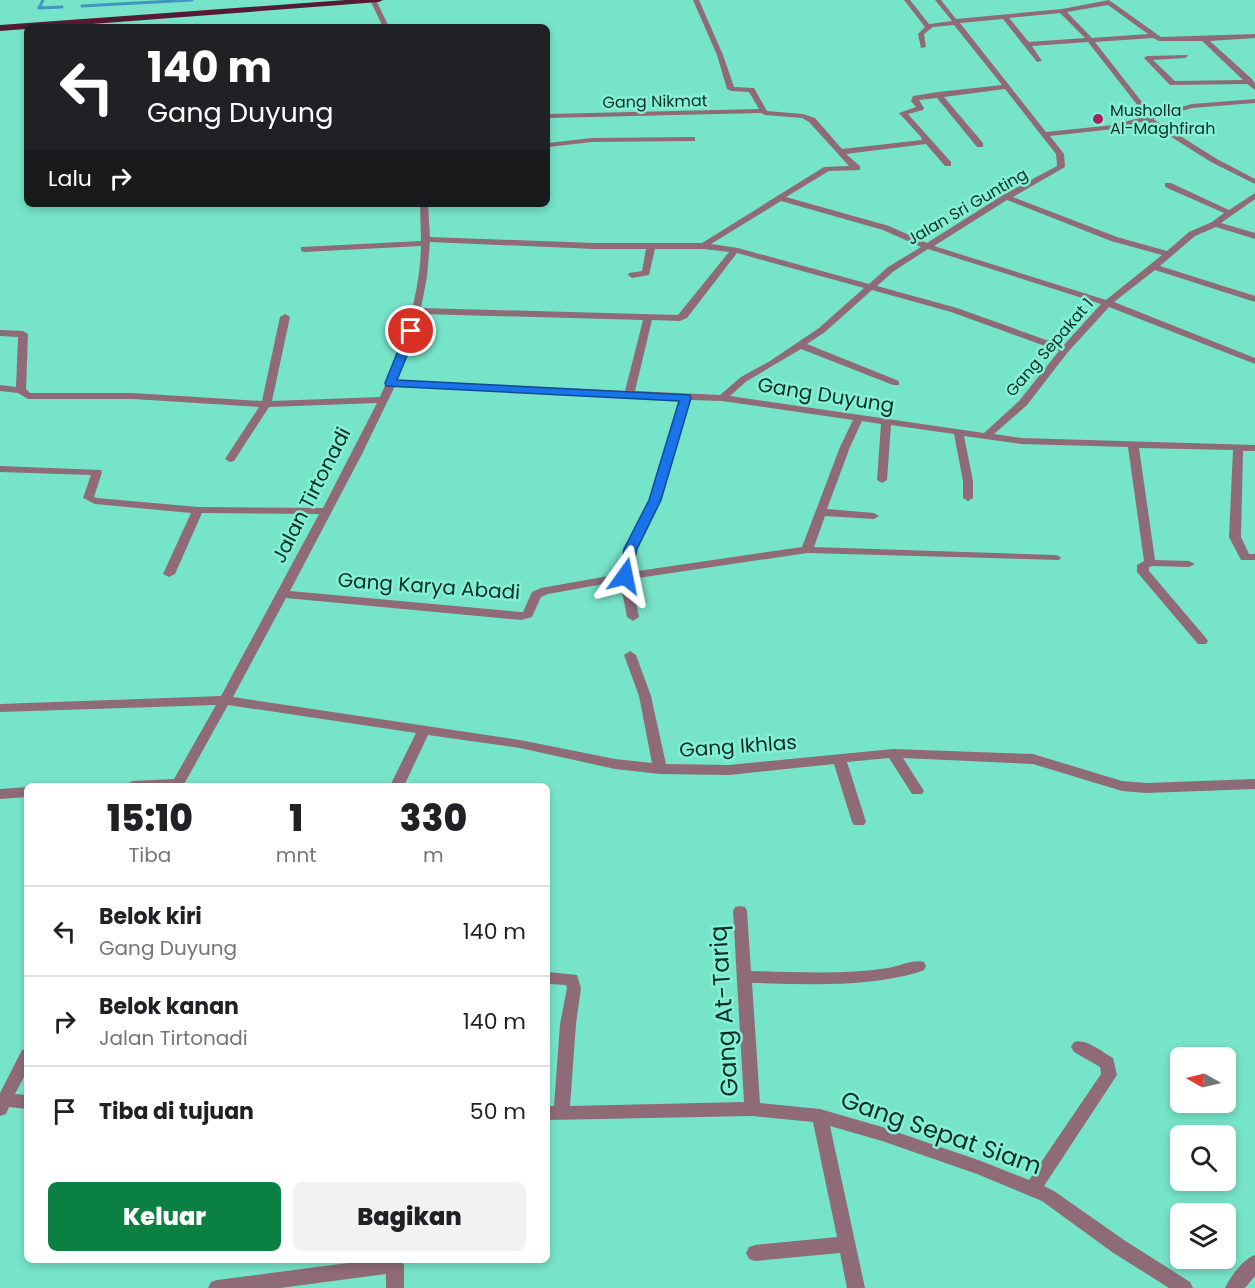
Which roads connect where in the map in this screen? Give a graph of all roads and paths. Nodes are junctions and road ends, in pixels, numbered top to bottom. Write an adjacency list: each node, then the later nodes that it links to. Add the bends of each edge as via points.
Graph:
1 (280, 0): 8 (main road)
2 (373, 0): 3 (main road); 8 (main road); 14 (street)
3 (379, 0)
4 (696, 0): 31 (street, via 731,89 751,90)
5 (907, 0): 16 (street)
6 (938, 0): 12 (street, Jalan Sri Gunting)
7 (1107, 2): 9 (street); 19 (street)
8 (211, 9): 11 (main road); 13 (main road)
9 (1062, 11): 10 (street); 21 (street)
10 (1005, 16): 12 (street); 22 (street)
11 (0, 19)
12 (956, 22): 16 (street); 28 (street, Jalan Sri Gunting)
13 (44, 24)
14 (385, 24)
15 (24, 26): 17 (main road)
16 (928, 27): 23 (street, via 921,34)
17 (0, 28)
18 (1255, 36): 20 (street)
19 (1156, 38): 20 (street); 21 (street); 24 (street)
20 (1204, 39): 27 (street)
21 (1090, 40): 22 (street); 33 (street)
22 (1027, 44): 26 (street)
23 (923, 48)
24 (1171, 56): 25 (street); 27 (street, via 1147,58 1173,83)
25 (1185, 56)
26 (1039, 61)
27 (1252, 85)
28 (1007, 87): 29 (street); 34 (street, Jalan Sri Gunting)
29 (938, 94): 36 (street, via 916,98 921,108 903,112); 38 (street)
30 (1255, 101): 33 (street, via 1205,104)
31 (762, 111): 32 (street, Gang Nikmat); 39 (street, Gang Nikmat, via 812,120)
32 (550, 116)
33 (1149, 118): 34 (street, via 1104,129); 41 (street, via 1227,170)
34 (1044, 134): 44 (street, Jalan Sri Gunting, via 1060,154 1061,167)
35 (692, 139): 37 (street, via 592,140)
36 (926, 139): 39 (street); 40 (street)
37 (550, 145)
38 (980, 145)
39 (840, 152): 45 (street, Gang Nikmat, via 857,168 827,168)
40 (948, 164)
41 (1255, 182)
42 (1168, 185): 47 (street)
43 (1255, 195): 47 (street, Gang Sepakat 1)
44 (1006, 197): 53 (street, Jalan Sri Gunting); 56 (street, via 1114,239)
45 (780, 198): 52 (street); 53 (street, via 886,228)
46 (424, 207): 50 (street, Jalan Tirtonadi)
47 (1230, 213): 48 (street, Gang Sepakat 1)
48 (1215, 224): 49 (street); 56 (street, Gang Sepakat 1, via 1192,234)
49 (1255, 236)
50 (426, 241): 51 (street); 54 (street); 62 (street, Jalan Tirtonadi)
51 (651, 246): 52 (street); 58 (street, via 646,273)
52 (704, 246): 55 (street)
53 (926, 246): 59 (street, Jalan Sri Gunting); 61 (street)
54 (304, 249)
55 (735, 250): 59 (street); 63 (street, via 684,316)
56 (1167, 254): 57 (street, Gang Sepakat 1)
57 (1154, 267): 60 (street); 61 (street, Gang Sepakat 1)
58 (632, 275)
59 (871, 286): 66 (street, Jalan Sri Gunting); 67 (street, via 954,310)
60 (1255, 299)
61 (1107, 303): 67 (street, Gang Sepakat 1); 68 (street)
62 (416, 311): 63 (street); 69 (street, Jalan Tirtonadi)
63 (648, 316): 73 (street)
64 (285, 317): 77 (street)
65 (0, 333): 72 (street, via 23,334)
66 (800, 345): 70 (street); 75 (street, Jalan Sri Gunting, via 744,379)
67 (1065, 350): 81 (street, Gang Sepakat 1, via 1023,403)
68 (1255, 361)
69 (390, 383): 73 (street, Gang Duyung); 76 (street, Jalan Tirtonadi)
70 (896, 383)
71 (0, 388): 72 (street)
72 (21, 390): 77 (street, via 38,397 133,396)
73 (629, 394): 74 (street, Gang Duyung)
74 (686, 398): 75 (street, Gang Duyung); 99 (street, via 655,500 630,549)
75 (722, 398): 78 (street, Gang Duyung)
76 (383, 400): 77 (street); 90 (street, Jalan Tirtonadi)
77 (266, 404): 85 (street)
78 (859, 417): 79 (street, Gang Duyung); 91 (street)
79 (886, 422): 80 (street, Gang Duyung); 87 (street)
80 (959, 434): 81 (street, Gang Duyung); 88 (street)
81 (985, 437): 82 (street, Gang Duyung)
82 (1133, 445): 83 (street, Gang Duyung); 96 (street)
83 (1238, 447): 84 (street, Gang Duyung); 94 (street, via 1235,537 1245,558)
84 (1255, 448)
85 (230, 459)
86 (0, 469): 89 (street, via 93,471 98,475 88,498 91,500)
87 (882, 480)
88 (968, 498)
89 (198, 510): 90 (street); 98 (street)
90 (327, 511): 100 (street, Jalan Tirtonadi)
91 (820, 512): 92 (street); 93 (street)
92 (874, 516)
93 (807, 550): 95 (street, Gang Karya Abadi); 99 (street, Gang Karya Abadi)
94 (1255, 557)
95 (1056, 558)
96 (1150, 563): 97 (street); 102 (street, via 1143,565 1143,572)
97 (1189, 564)
98 (169, 574)
99 (625, 576): 100 (street, Gang Karya Abadi, via 545,591 536,595 528,614 521,616); 101 (street)
100 (284, 594): 104 (street, Jalan Tirtonadi)
101 (633, 617)
102 (1202, 641)
103 (630, 655): 109 (street, via 645,696)
104 (225, 700): 105 (street, Gang Ikhlas); 106 (street, Gang Ikhlas); 110 (street, Jalan Tirtonadi)
105 (0, 708)
106 (423, 731): 109 (street, Gang Ikhlas); 111 (street)
107 (893, 753): 108 (street, Gang Ikhlas); 112 (street, Gang Ikhlas, via 1033,759 1122,786); 113 (street)
108 (839, 758): 109 (street, Gang Ikhlas, via 729,770); 116 (street)
109 (660, 769)
110 (178, 783)
111 (398, 783)
112 (1255, 784)
113 (917, 790)
114 (24, 792): 115 (street)
115 (0, 794)
116 (859, 822)
117 (740, 911): 119 (street, Gang At-Tariq)
118 (920, 966): 119 (street, via 884,974)
119 (744, 977): 125 (street, Gang At-Tariq)
120 (550, 978): 126 (street, via 572,980 574,988)
121 (1079, 1047): 128 (street, via 1107,1063 1109,1075)
122 (24, 1061): 124 (street)
123 (24, 1102): 124 (street)
124 (2, 1104)
125 (753, 1109): 126 (street, Gang Sepat Siam); 127 (street, Gang Sepat Siam)
126 (555, 1113)
127 (820, 1116): 128 (street, Gang Sepat Siam, via 981,1168); 129 (street)
128 (1032, 1190): 135 (street, Gang Sepat Siam, via 1048,1196)
129 (846, 1244): 130 (street); 134 (street)
130 (755, 1253)
131 (1255, 1263): 136 (street)
132 (217, 1288): 133 (street, via 395,1265)
133 (395, 1288)
134 (856, 1288)
135 (1184, 1288)
136 (1234, 1288)

